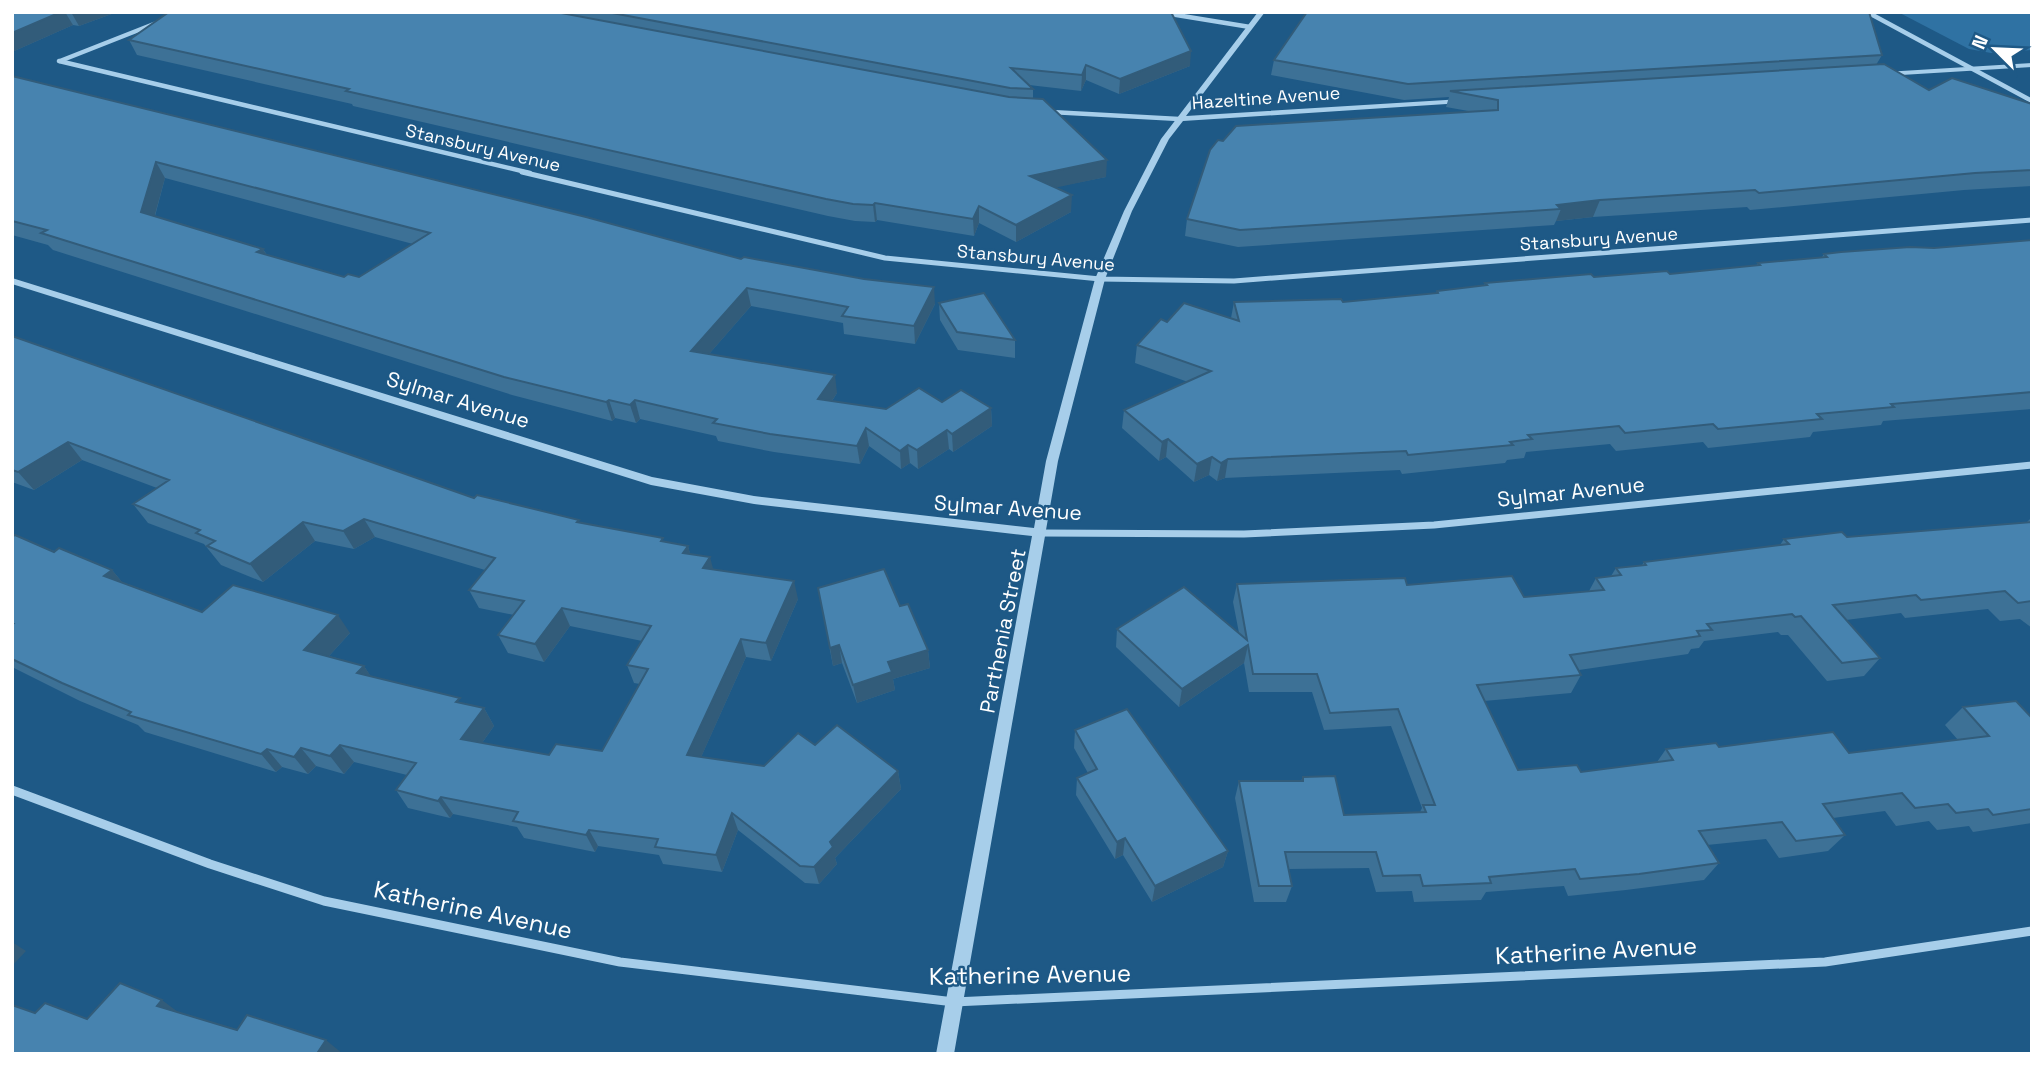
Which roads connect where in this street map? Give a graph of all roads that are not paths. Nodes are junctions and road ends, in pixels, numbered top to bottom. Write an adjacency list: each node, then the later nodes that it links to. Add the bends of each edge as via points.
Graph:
1 (1158, 12): 5 (street)
2 (1262, 12): 5 (street, Parthenia Street)
3 (1867, 12): 7 (street)
4 (170, 17): 14 (street, Stansbury Avenue, via 59,61 885,257)
5 (1250, 27): 12 (street, Parthenia Street)
6 (2032, 65): 7 (street)
7 (1973, 69): 8 (street); 10 (street)
8 (1875, 75)
9 (1472, 100): 12 (street, Hazeltine Avenue)
10 (2032, 101)
11 (1045, 112): 12 (street, Hazeltine Avenue)
12 (1179, 119): 14 (street, Parthenia Street, via 1128,211)
13 (2032, 220): 14 (street, Stansbury Avenue, via 1234,281)
14 (1100, 279): 17 (street, Parthenia Street, via 1052,461)
15 (12, 281): 17 (street, Sylmar Avenue, via 652,481 754,500)
16 (2032, 465): 17 (street, Sylmar Avenue, via 1434,525 1244,534)
17 (1041, 533): 20 (street, Parthenia Street)
18 (12, 790): 20 (street, Katherine Avenue, via 209,864 324,901 620,962)
19 (2032, 932): 20 (street, Katherine Avenue, via 1825,962)
20 (954, 1002): 21 (street, Parthenia Street)
21 (945, 1054)

